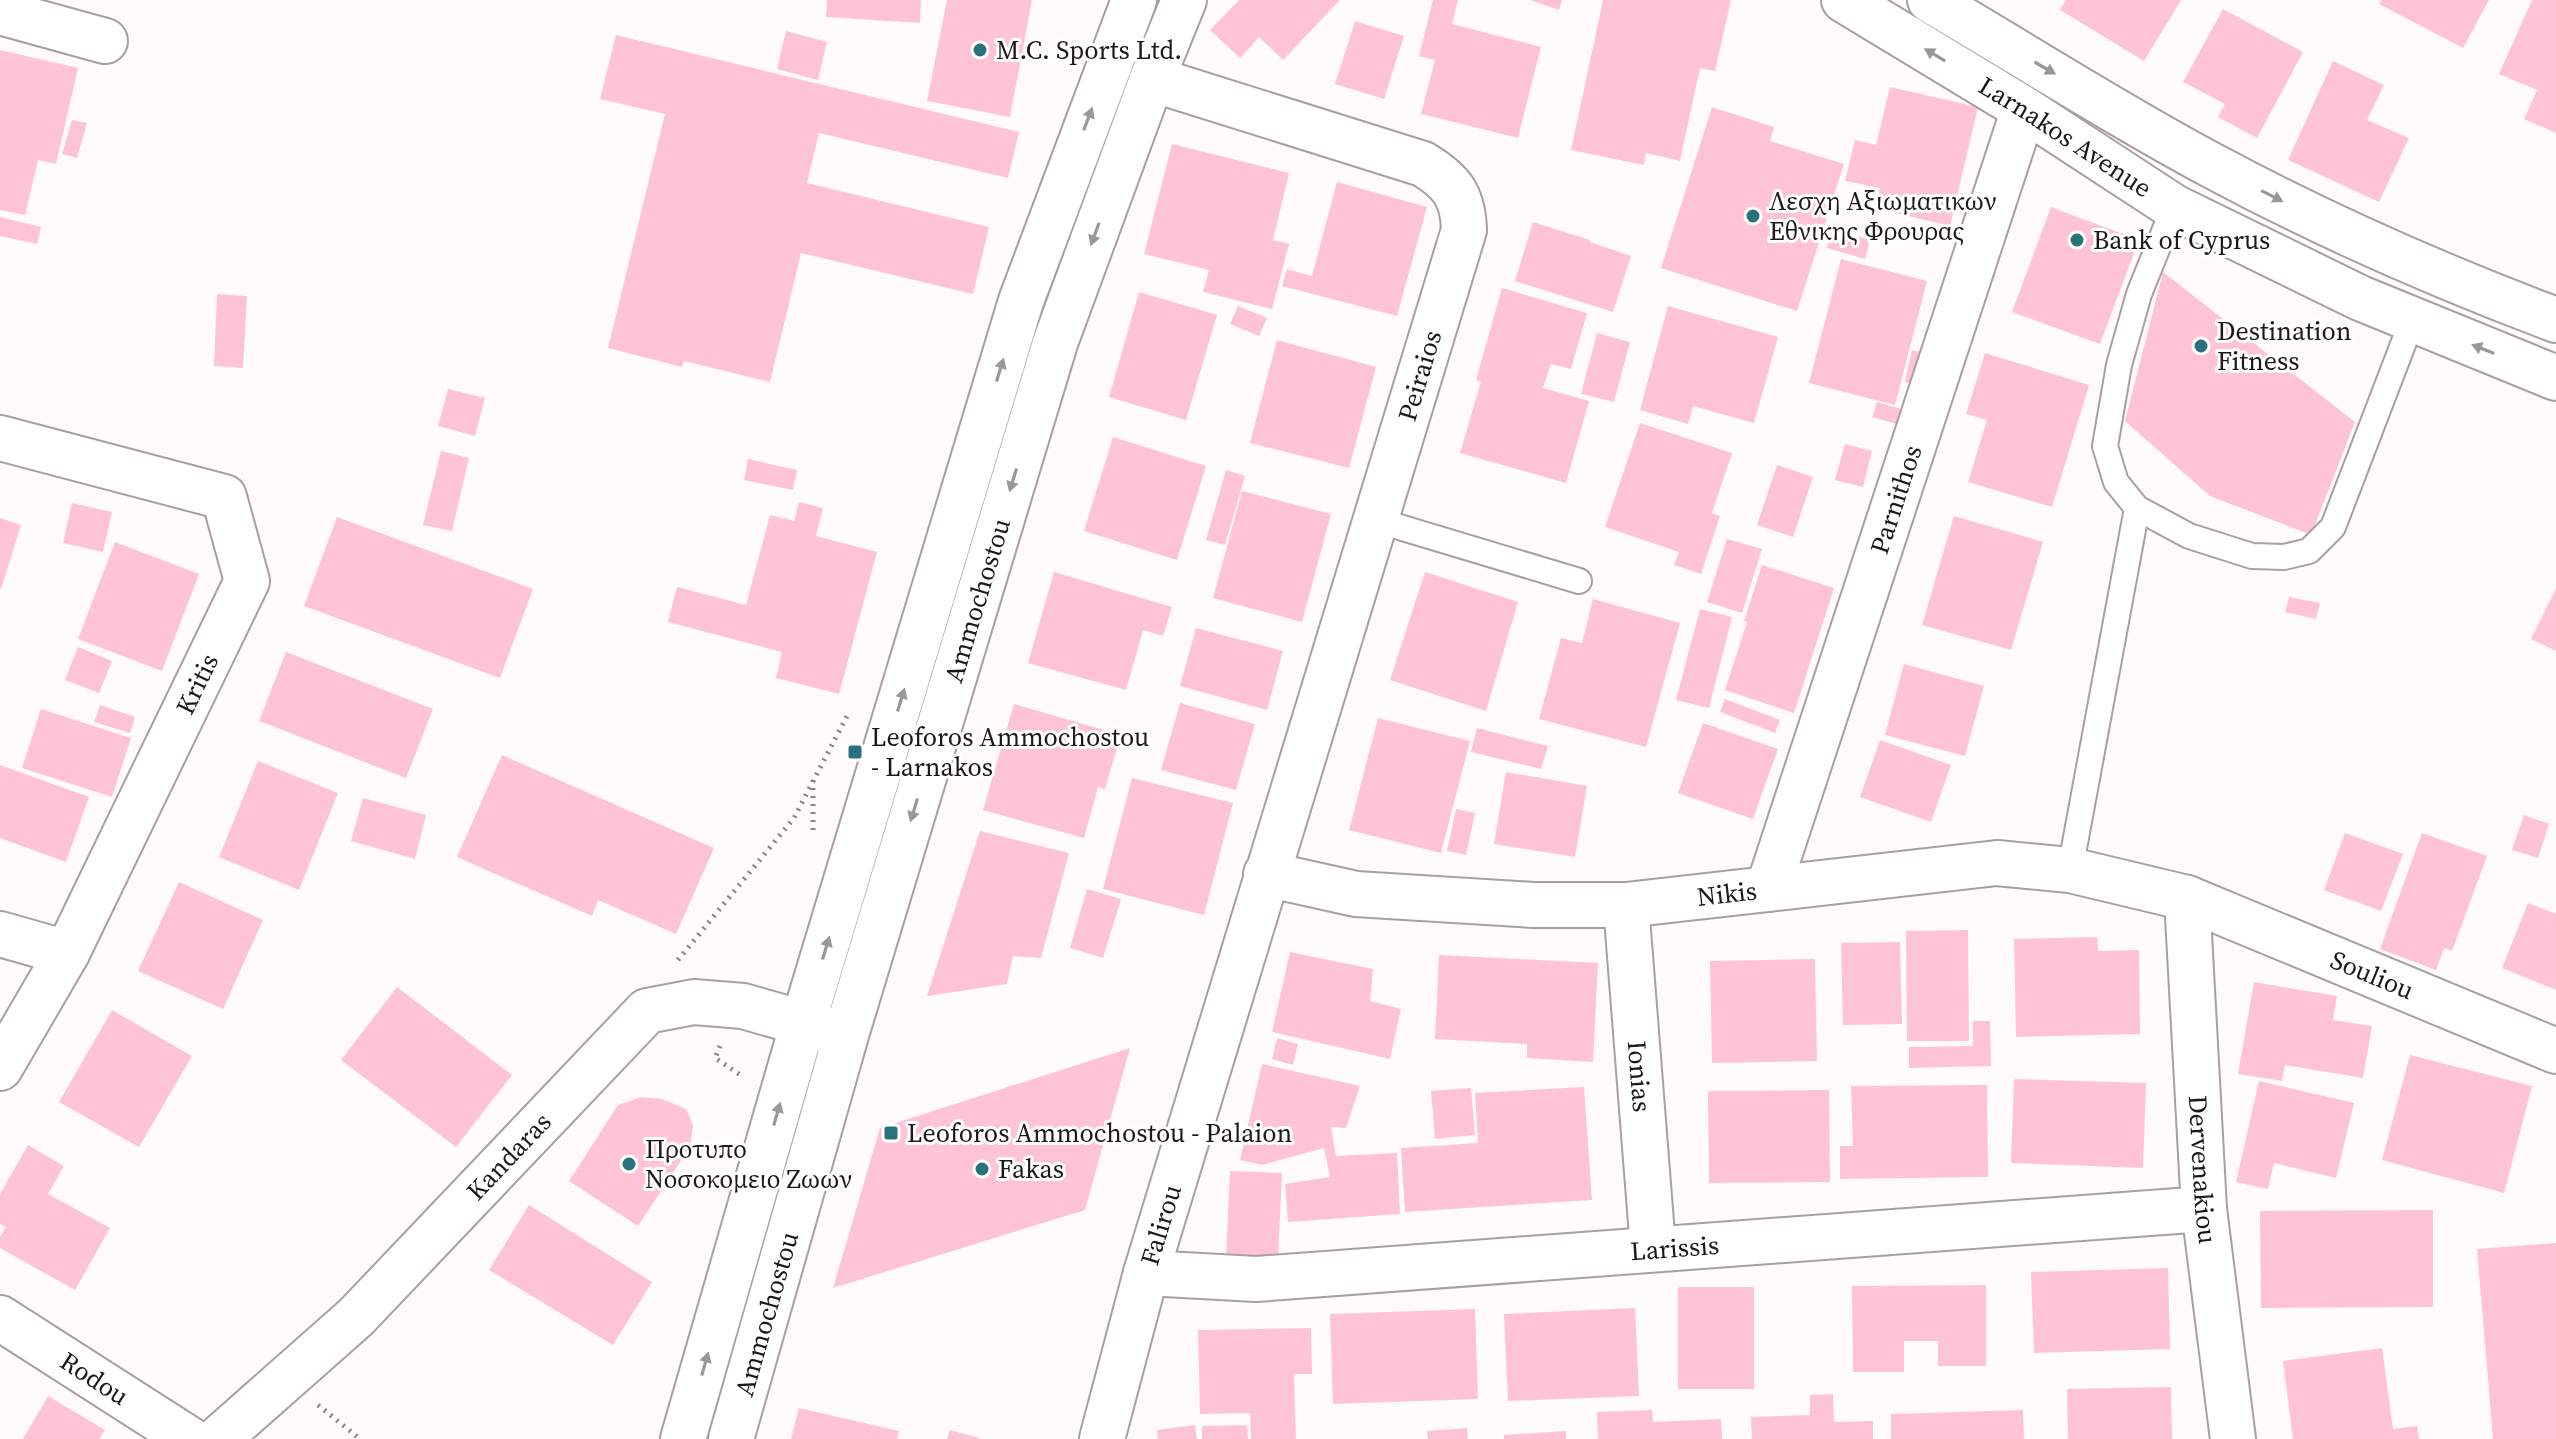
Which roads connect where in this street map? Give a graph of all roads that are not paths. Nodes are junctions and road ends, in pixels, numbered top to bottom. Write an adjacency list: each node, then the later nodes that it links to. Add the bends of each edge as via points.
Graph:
1 (1134, 0): 24 (street, Ammochostou, one-way to 1, via 1021,301)
2 (1184, 0): 7 (street, Ammochostou)
3 (1844, 0): 8 (street, Larnakos Avenue, one-way to 3)
4 (1930, 0): 10 (street, Larnakos Avenue, one-way to 10, via 2211,165 2307,214)
5 (0, 12): 6 (street)
6 (105, 41)
7 (1152, 79): 15 (street, Peiraios, via 1423,164 1446,178 1461,204 1464,230 1456,263); 25 (street, Ammochostou, one-way to 25, via 1055,343)
8 (2024, 109): 9 (street, Larnakos Avenue); 19 (street, Parnithos)
9 (2174, 207): 11 (street, Larnakos Avenue); 14 (lane, via 2139,294 2119,365 2105,446 2116,482)
10 (2556, 320)
11 (2412, 321): 12 (street, Larnakos Avenue, one-way to 11); 14 (lane, via 2333,527 2309,551 2252,556 2189,536)
12 (2556, 378)
13 (0, 438): 23 (street, Kritis, via 224,497 247,581)
14 (2137, 508): 17 (lane)
15 (1376, 520): 16 (lane); 18 (street, Peiraios)
16 (1579, 581)
17 (2070, 870): 19 (street, Nikis, via 1997,863); 20 (street, Nikis)
18 (1266, 874): 21 (street, Nikis, via 1356,894 1402,898); 30 (street, Falirou)
19 (1768, 889): 21 (street, Nikis)
20 (2187, 898): 26 (street, Souliou); 28 (street, Dervenakiou)
21 (1626, 905): 29 (street, Ionias)
22 (0, 934): 23 (street)
23 (67, 953): 27 (street, Kritis)
24 (803, 1023): 25 (street); 33 (street, Kandaras, via 743,1006 694,1002 647,1011 356,1317); 34 (street, Ammochostou, one-way to 24)
25 (846, 1035): 35 (street, Ammochostou)
26 (2556, 1051)
27 (0, 1068)
28 (2204, 1209): 29 (street, Larissis); 37 (street, Dervenakiou)
29 (1653, 1248): 30 (street, Larissis, via 1256,1279)
30 (1146, 1273): 36 (street, Falirou)
31 (0, 1318): 32 (street, Rodou)
32 (189, 1439)
33 (218, 1439)
34 (683, 1439)
35 (731, 1439)
36 (1102, 1439)
37 (2233, 1439)

